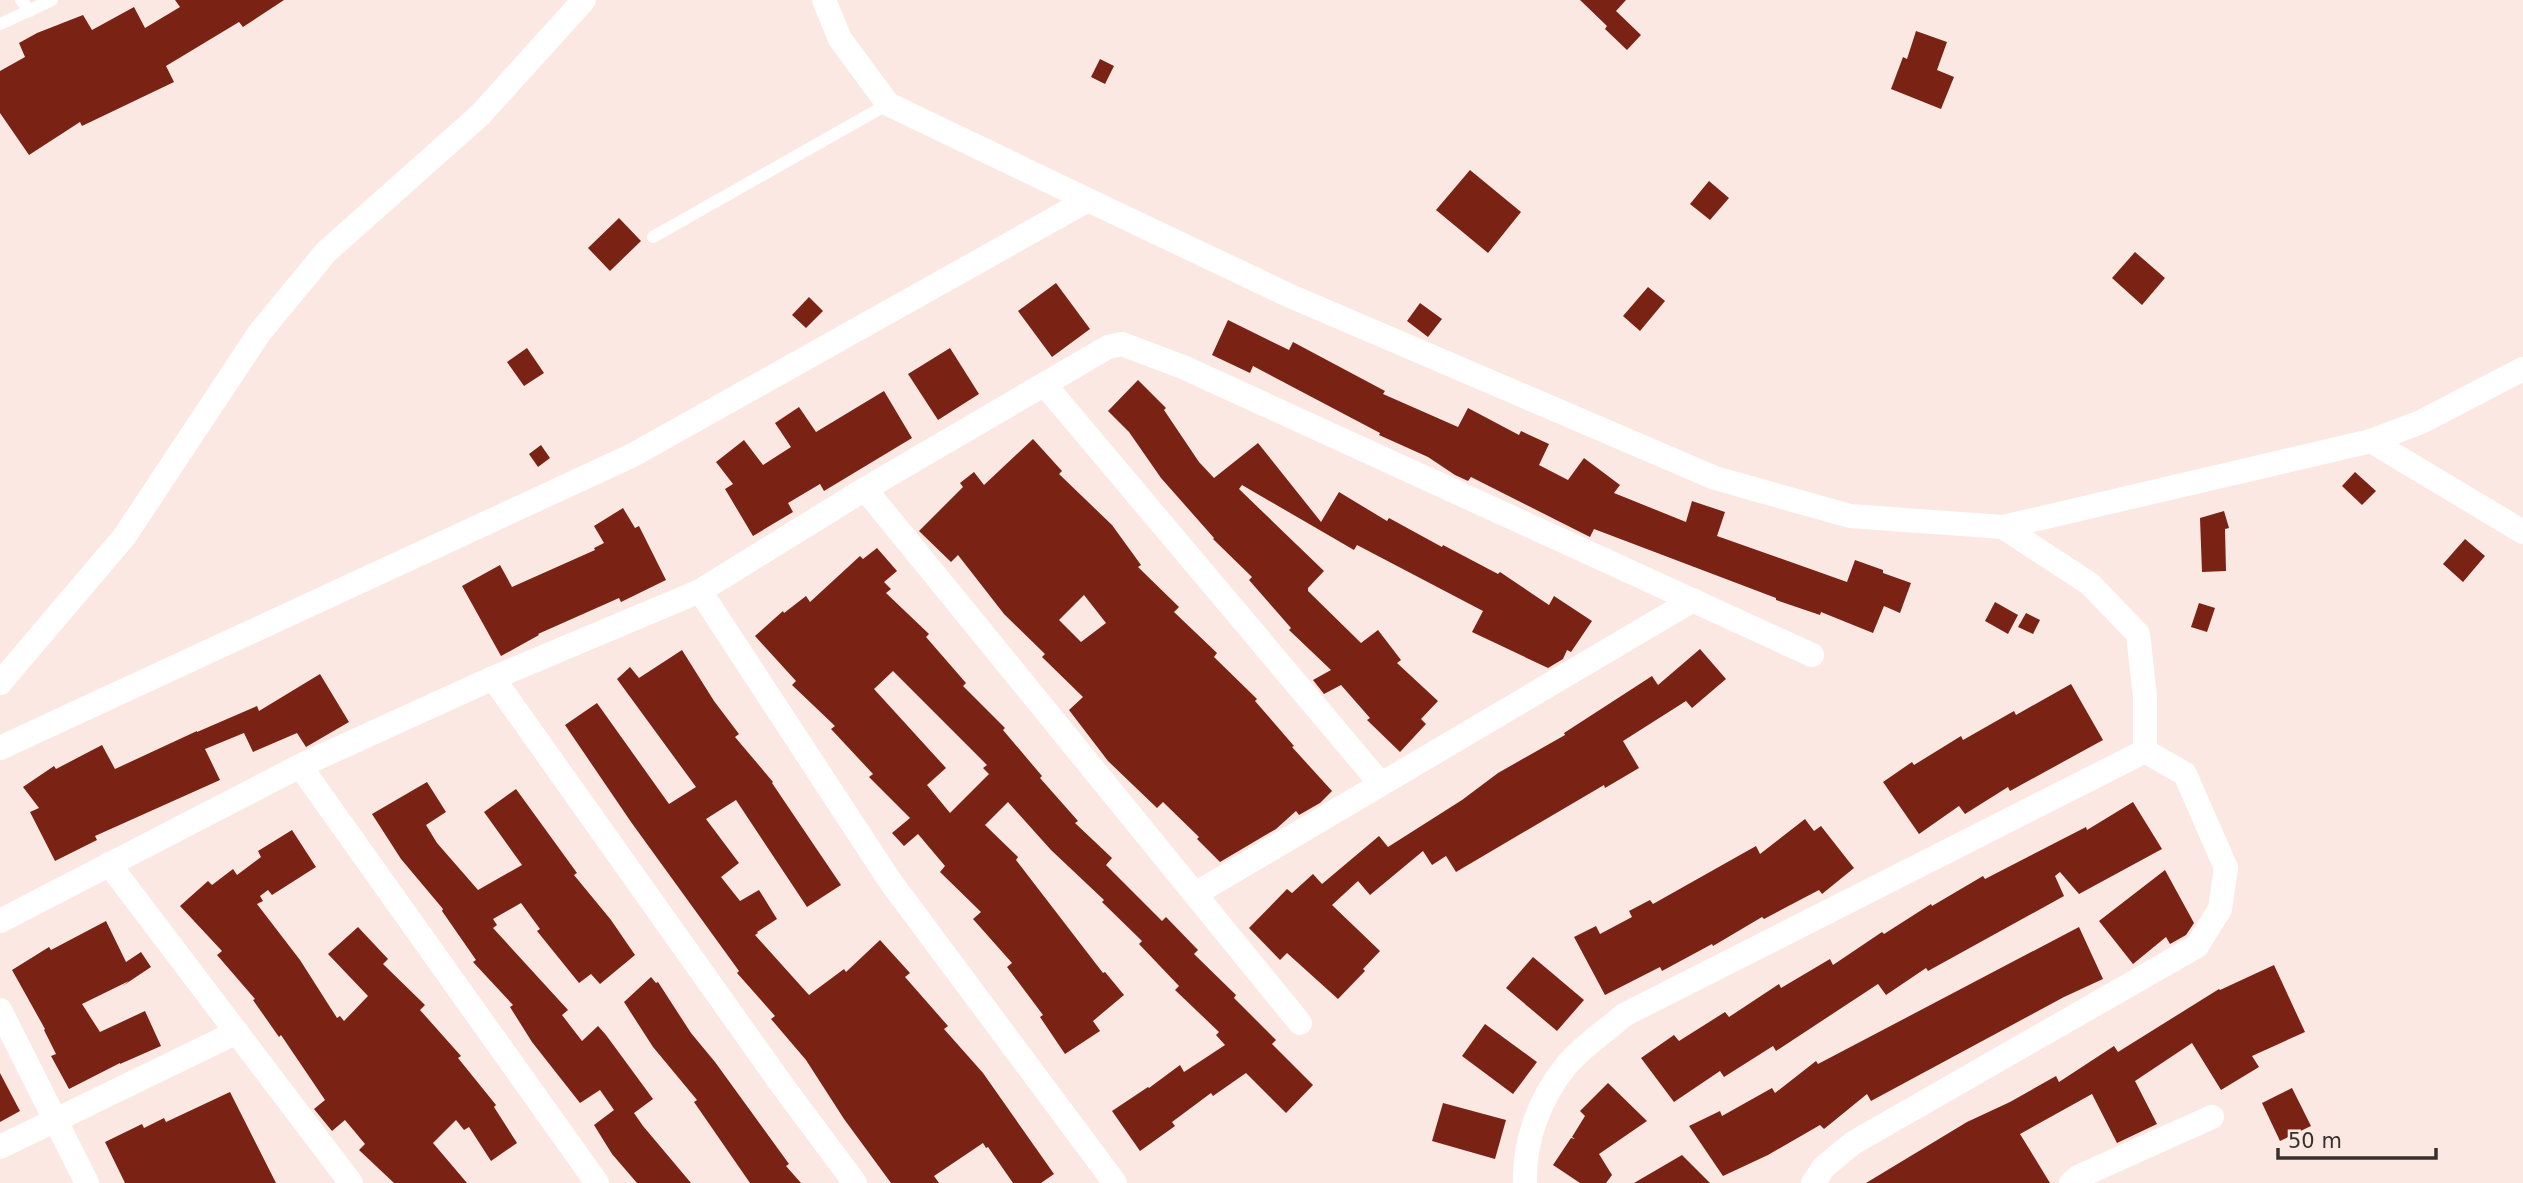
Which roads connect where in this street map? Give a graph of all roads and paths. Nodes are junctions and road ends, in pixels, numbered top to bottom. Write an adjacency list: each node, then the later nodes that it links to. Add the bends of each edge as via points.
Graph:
1 (21, 0): 5 (lane)
2 (52, 0): 5 (lane)
3 (584, 0): 20 (street, via 480,116 326,251 260,332 124,537)
4 (824, 0): 7 (street, via 840,39)
5 (30, 11): 6 (lane)
6 (0, 24)
7 (888, 104): 8 (street); 9 (lane)
8 (1088, 200): 14 (street, via 1288,295 1715,478 1850,516); 21 (street, via 634,455)
9 (653, 237)
10 (2523, 369): 12 (street, via 2421,422)
11 (1045, 385): 13 (street); 17 (street, via 1108,347 1137,348); 24 (street)
12 (2371, 441): 14 (street); 15 (street)
13 (865, 489): 16 (street); 26 (street)
14 (2003, 527): 22 (street, via 2090,584 2138,634)
15 (2523, 532)
16 (700, 592): 19 (street); 38 (street, via 890,881)
17 (1693, 600): 18 (street); 24 (street)
18 (1812, 655)
19 (493, 678): 23 (street); 37 (street)
20 (0, 683)
21 (0, 748)
22 (2145, 751): 39 (street, via 1624,1015 1566,1064 1538,1108 1524,1160); 40 (street, via 2185,775 2226,868 2220,909 2197,946 1853,1143 1824,1167)
23 (300, 766): 25 (street); 36 (street)
24 (1380, 783): 26 (street)
25 (109, 864): 27 (street); 30 (street)
26 (1195, 894): 29 (street)
27 (0, 921)
28 (0, 1010): 32 (street)
29 (1300, 1023)
30 (237, 1032): 32 (street); 35 (street)
31 (2211, 1116): 41 (street)
32 (57, 1121): 33 (street); 34 (street)
33 (0, 1147)
34 (87, 1183)
35 (351, 1183)
36 (597, 1183)
37 (855, 1183)
38 (1115, 1183)
39 (1525, 1183)
40 (1813, 1183)
41 (2071, 1183)

